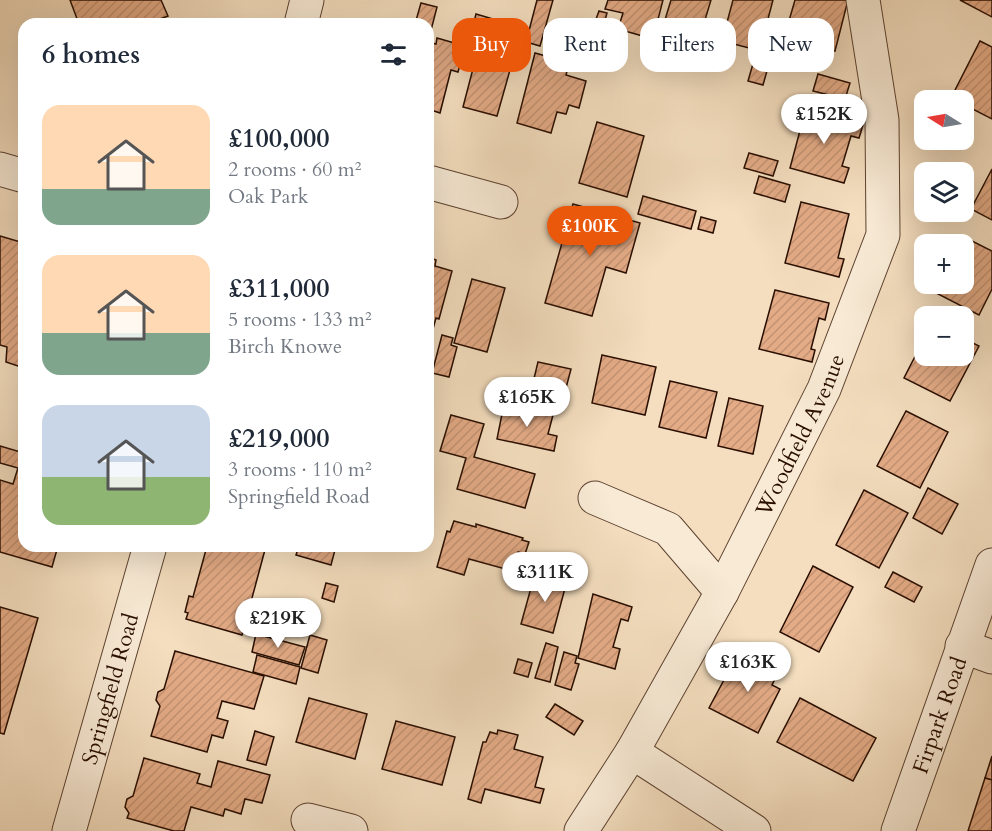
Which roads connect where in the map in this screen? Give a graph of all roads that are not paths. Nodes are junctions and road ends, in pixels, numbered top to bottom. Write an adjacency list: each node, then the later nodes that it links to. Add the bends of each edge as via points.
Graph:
1 (307, 0): 3 (street)
2 (863, 0): 11 (street, Woodfield Avenue, via 882,120 883,235 824,389)
3 (302, 18)
4 (0, 169): 5 (street)
5 (18, 174)
6 (434, 184): 7 (street)
7 (501, 202)
8 (596, 498): 11 (street, via 668,530)
9 (148, 552): 15 (street, Springfield Road)
10 (992, 565): 12 (street, Firpark Road)
11 (722, 592): 13 (street, Woodfield Avenue)
12 (977, 651): 19 (street, Firpark Road)
13 (632, 752): 17 (street, Woodfield Avenue); 18 (street)
14 (308, 820): 16 (street)
15 (69, 831)
16 (351, 831)
17 (580, 831)
18 (754, 831)
19 (898, 831)

